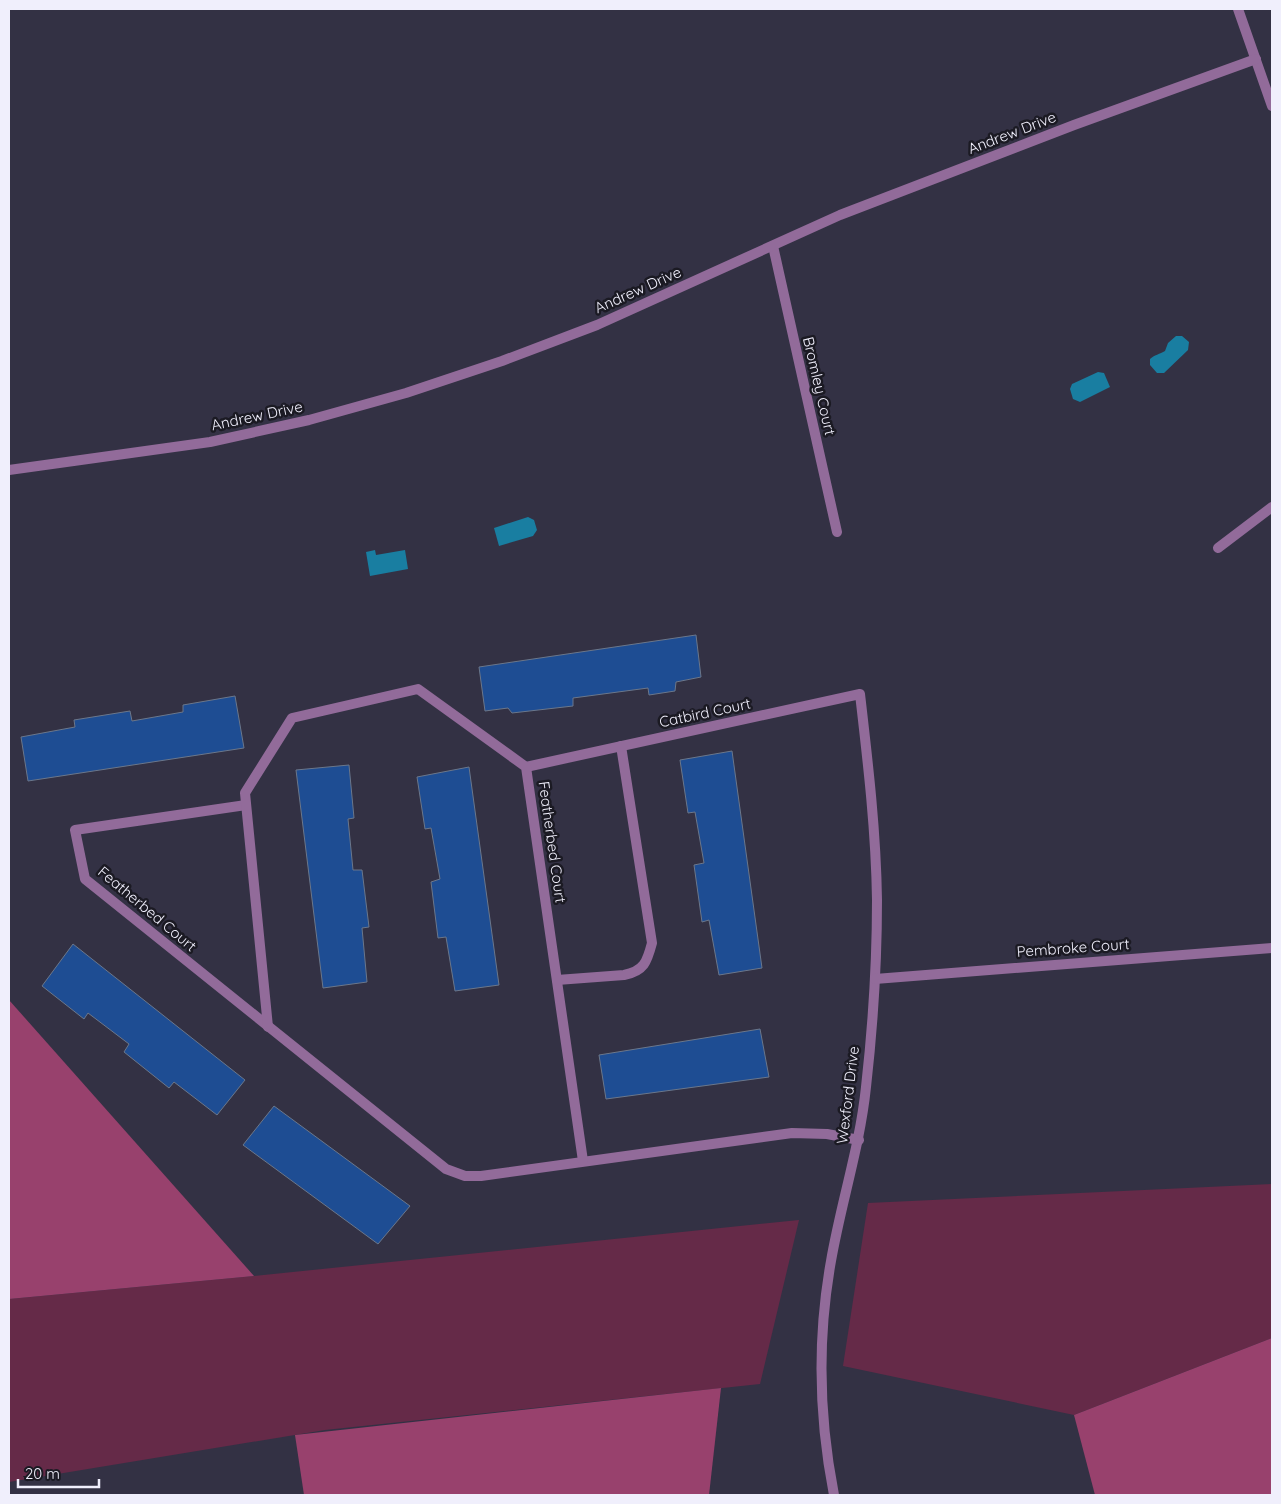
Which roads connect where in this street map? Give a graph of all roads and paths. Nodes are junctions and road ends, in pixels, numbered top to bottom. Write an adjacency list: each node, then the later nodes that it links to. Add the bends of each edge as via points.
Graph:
1 (1238, 9): 2 (street)
2 (1256, 59): 3 (street); 4 (street, Andrew Drive, via 858,208)
3 (1272, 106)
4 (773, 246): 5 (street, Andrew Drive, via 597,325 406,393 309,420 210,442); 7 (street, Bromley Court)
5 (9, 470)
6 (1272, 507): 8 (street)
7 (837, 532)
8 (1218, 548)
9 (860, 694): 10 (street, Catbird Court); 14 (street, Wexford Drive, via 872,801 877,900)
10 (620, 746): 11 (street, Catbird Court); 15 (street, via 652,944 649,956 643,967 624,976)
11 (526, 767): 12 (street, Featherbed Court, via 418,689 292,718 245,793); 15 (street, Featherbed Court)
12 (246, 805): 16 (street, Featherbed Court); 16 (street, Featherbed Court, via 76,830 85,879)
13 (1272, 948): 14 (street, Pembroke Court)
14 (875, 979): 17 (street, Wexford Drive)
15 (556, 980): 18 (street, Featherbed Court)
16 (268, 1027): 18 (street, Featherbed Court, via 446,1169 465,1176 481,1176)
17 (859, 1140): 18 (street, Featherbed Court, via 827,1134 792,1133); 19 (street, Wexford Drive, via 831,1261 823,1324 821,1398)
18 (583, 1162)
19 (834, 1495)

